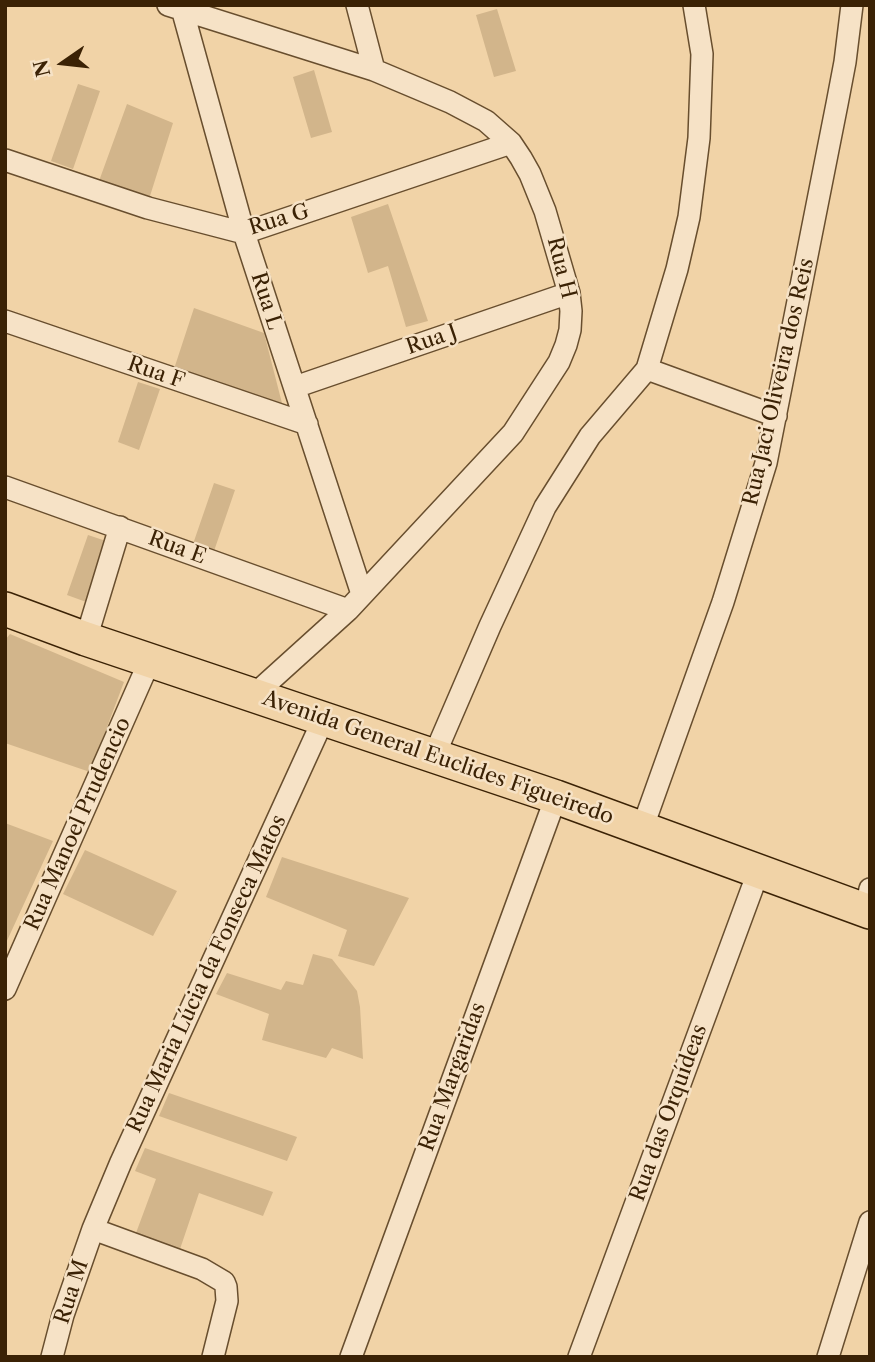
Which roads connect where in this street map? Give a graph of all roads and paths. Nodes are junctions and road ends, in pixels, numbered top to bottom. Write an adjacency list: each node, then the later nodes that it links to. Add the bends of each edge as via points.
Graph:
1 (357, 5): 5 (street)
2 (694, 5): 11 (street, via 702,54 699,138 689,217)
3 (852, 5): 13 (street, Rua Jaci Oliveira dos Reis)
4 (177, 7): 5 (street, Rua H); 8 (street, Rua L)
5 (374, 70): 6 (street, Rua H, via 475,114)
6 (511, 144): 8 (street, Rua G); 9 (street, Rua H, via 545,211)
7 (5, 160): 8 (street, Rua G, via 148,208)
8 (244, 233): 12 (street, Rua L)
9 (569, 293): 12 (street, Rua J); 17 (street, Rua H, via 566,345 513,433)
10 (5, 321): 14 (street, Rua F)
11 (648, 369): 13 (street); 23 (street, via 590,436 545,506)
12 (295, 387): 14 (street, Rua L)
13 (776, 416): 25 (street, Rua Jaci Oliveira dos Reis, via 723,602)
14 (307, 424): 17 (street, Rua L)
15 (5, 486): 16 (street, Rua E)
16 (120, 527): 17 (street, Rua E); 19 (street)
17 (355, 602): 21 (street, Rua H)
18 (6, 611): 19 (main road, Avenida General Euclides Figueiredo)
19 (86, 639): 20 (main road, Avenida General Euclides Figueiredo)
20 (150, 660): 21 (main road, Avenida General Euclides Figueiredo); 28 (street, Rua Manoel Prudencio)
21 (254, 695): 22 (main road, Avenida General Euclides Figueiredo)
22 (323, 720): 23 (main road, Avenida General Euclides Figueiredo); 30 (street, Rua Maria Lúcia da Fonseca Matos)
23 (434, 756): 24 (main road, Avenida General Euclides Figueiredo)
24 (556, 797): 25 (main road, Avenida General Euclides Figueiredo); 33 (street, Rua Margaridas)
25 (642, 829): 26 (main road, Avenida General Euclides Figueiredo)
26 (759, 870): 27 (main road, Avenida General Euclides Figueiredo); 34 (street, Rua das Orquídeas)
27 (868, 903)
28 (5, 989)
29 (870, 1223): 35 (street)
30 (93, 1228): 31 (street, Rua M); 32 (street, via 202,1269 224,1282 227,1301)
31 (52, 1357)
32 (214, 1357)
33 (351, 1357)
34 (579, 1357)
35 (828, 1357)

